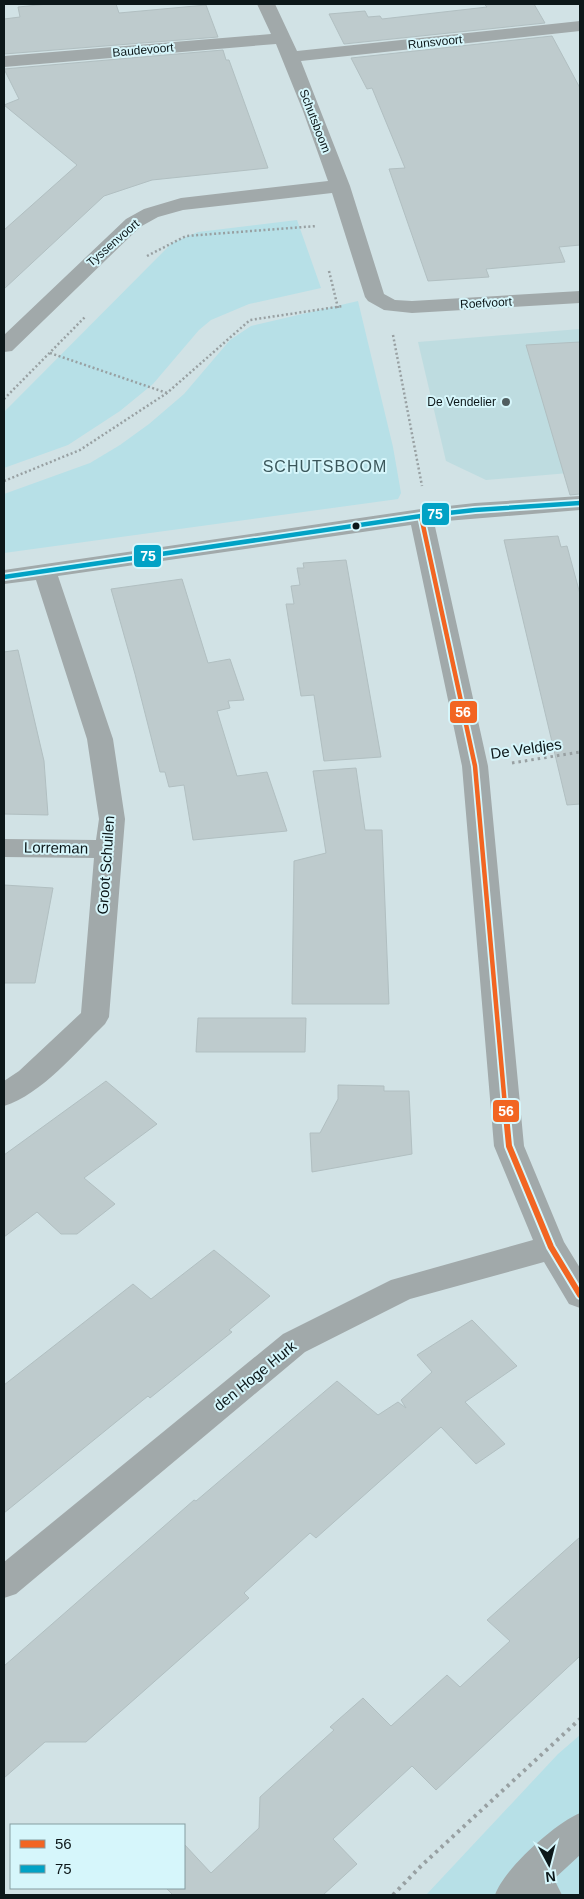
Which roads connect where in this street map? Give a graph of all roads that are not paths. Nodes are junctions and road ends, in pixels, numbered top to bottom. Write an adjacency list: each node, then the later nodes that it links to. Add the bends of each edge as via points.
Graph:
1 (266, 4): 3 (street, Schutsboom)
2 (579, 20): 4 (street, Runsvoort)
3 (283, 38): 4 (street, Schutsboom); 5 (street, Baudevoort)
4 (290, 57): 6 (street, Schutsboom)
5 (4, 61)
6 (340, 186): 8 (street, Schutsboom); 9 (street, Tyssenvoort, via 181,204 151,213 133,223)
7 (580, 297): 8 (street, Roefvoort, via 412,307)
8 (383, 301)
9 (13, 324): 10 (street, Tyssenvoort)
10 (4, 346)
11 (580, 503): 12 (street)
12 (421, 516): 13 (street); 18 (street, via 475,766 509,1146)
13 (45, 572): 14 (street); 16 (street, Groot Schuilen, via 100,739 112,819)
14 (4, 578)
15 (4, 848): 16 (street, Lorreman)
16 (108, 849): 17 (street, Groot Schuilen, via 95,1017 28,1079)
17 (4, 1095)
18 (551, 1247): 19 (street); 20 (street, den Hoge Hurk, via 402,1289 294,1343)
19 (580, 1294)
20 (4, 1583)
21 (580, 1831): 22 (street)
22 (528, 1889)

